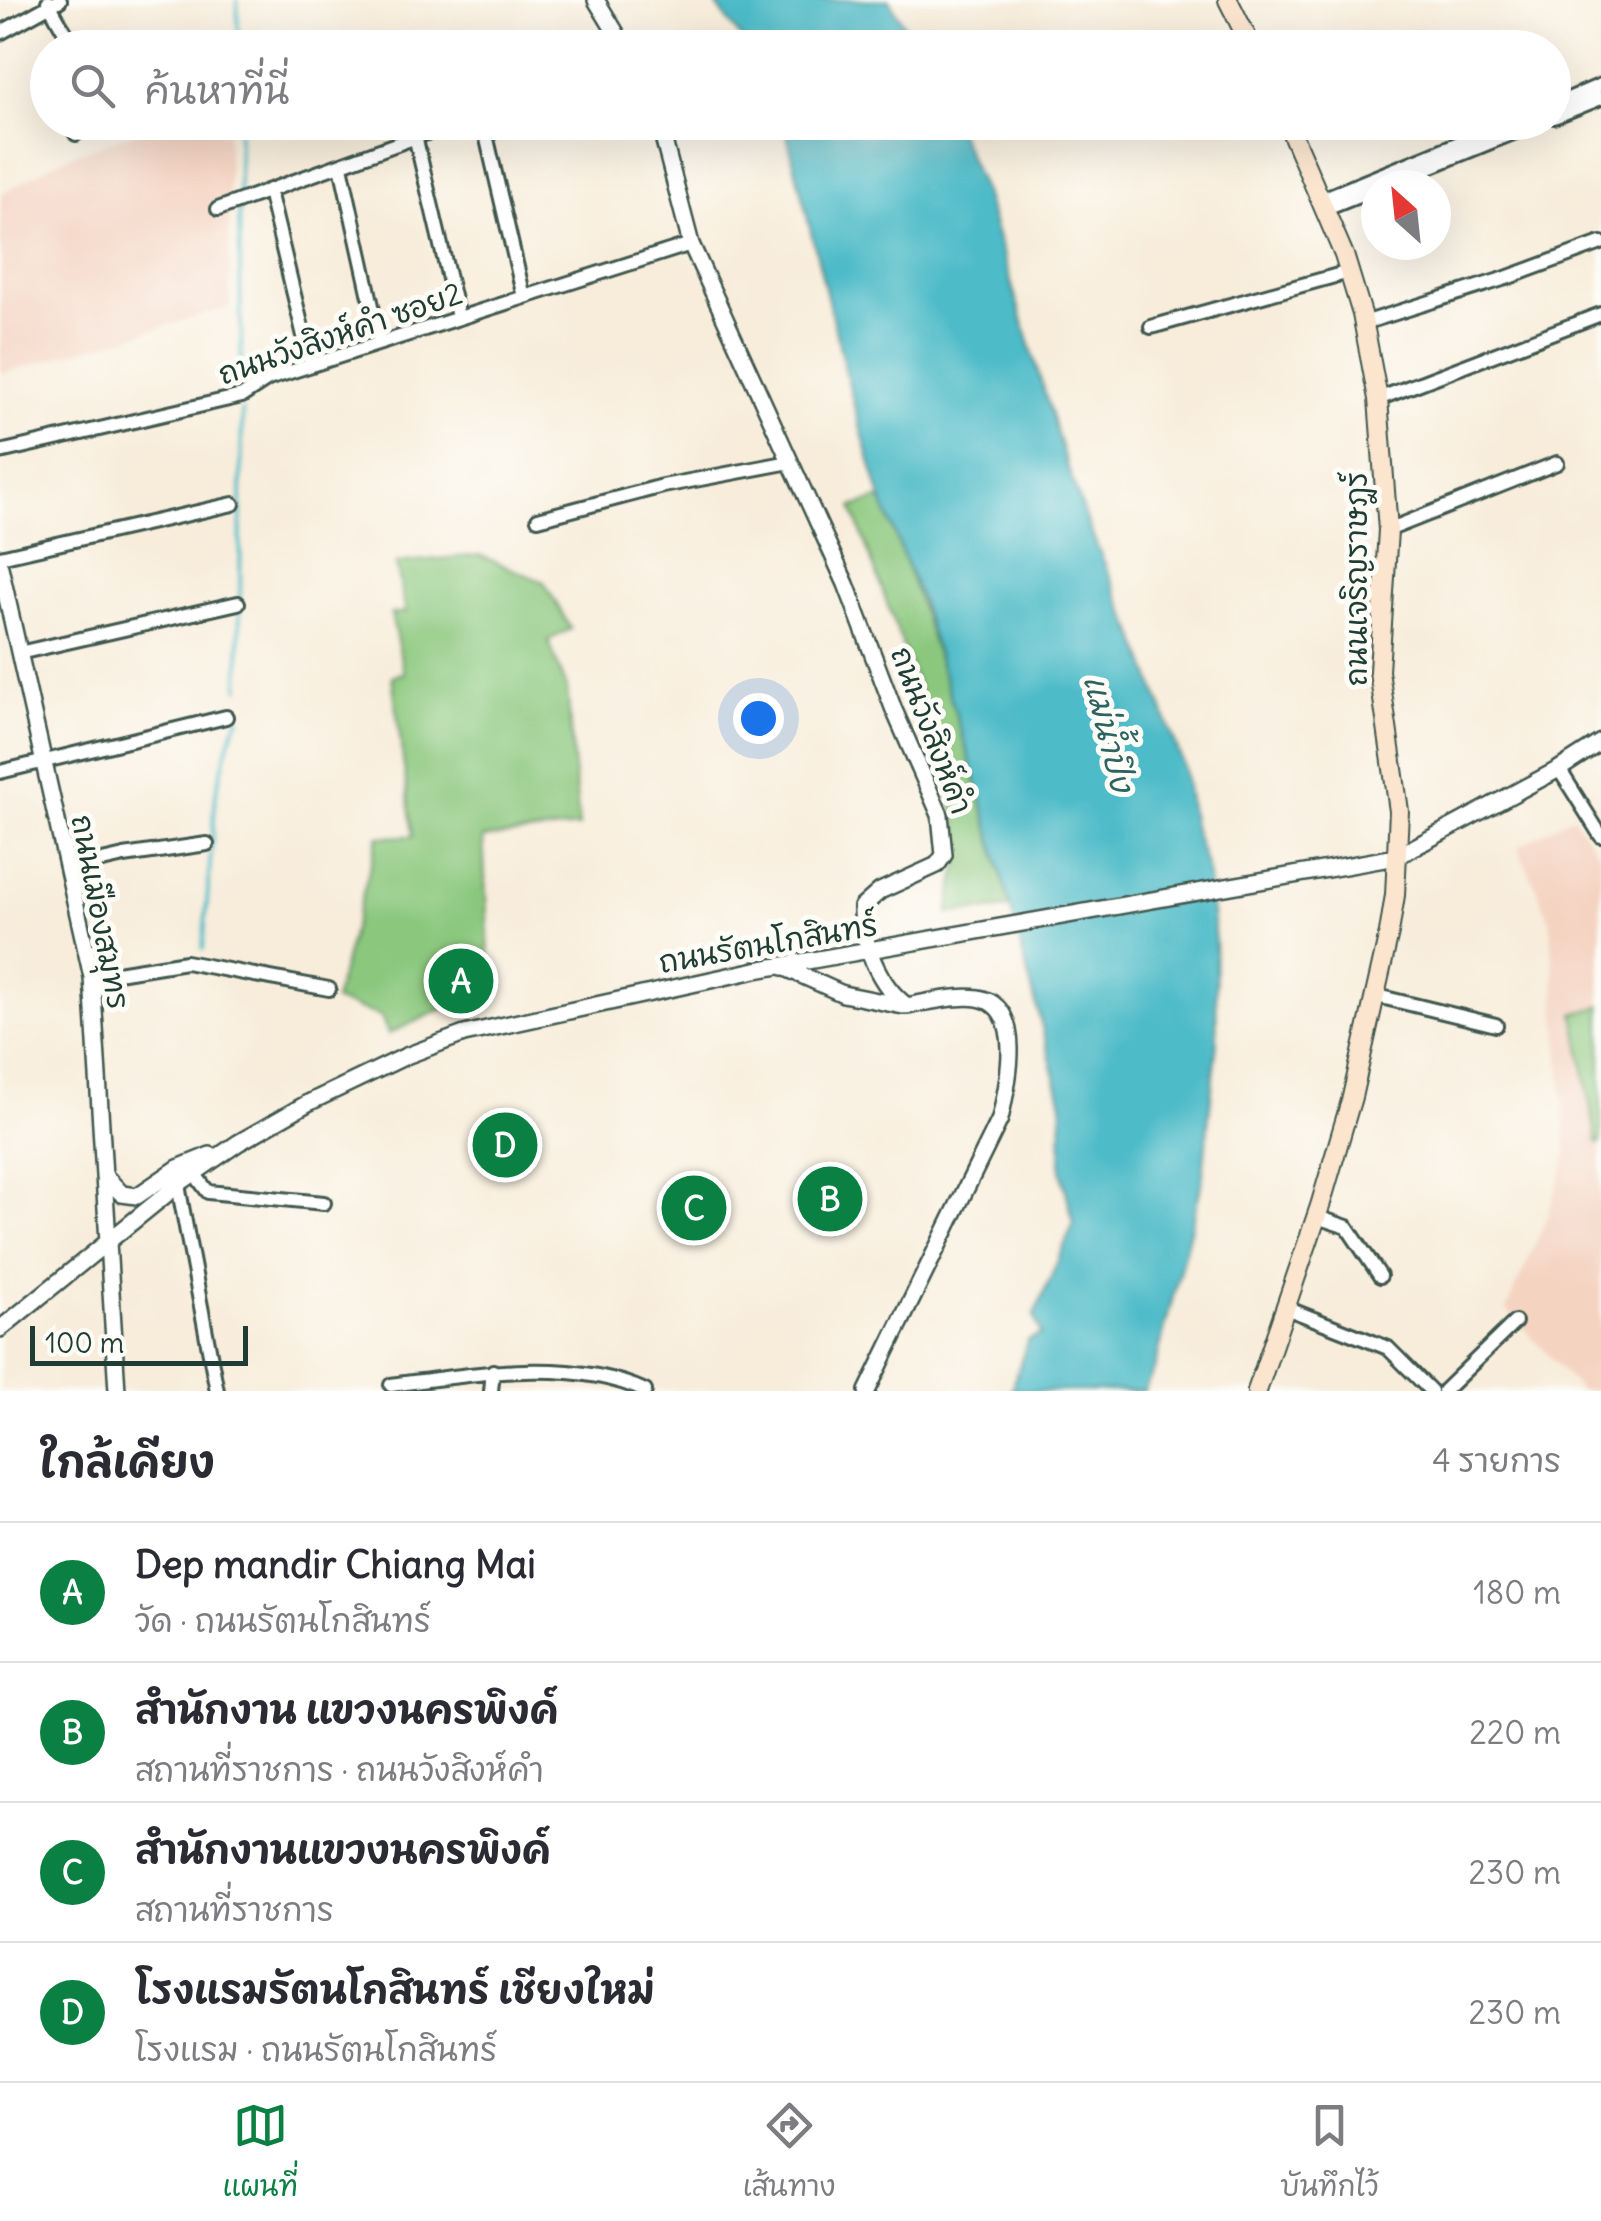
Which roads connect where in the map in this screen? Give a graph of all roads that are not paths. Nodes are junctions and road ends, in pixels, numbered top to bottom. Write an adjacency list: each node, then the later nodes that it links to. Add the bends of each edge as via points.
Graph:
1 (596, 0): 5 (street)
2 (1228, 0): 6 (main road)
3 (52, 2): 4 (street); 7 (street)
4 (65, 30)
5 (615, 30)
6 (1243, 30)
7 (0, 33)
8 (1601, 86): 9 (street)
9 (1571, 98)
10 (1601, 98): 11 (street)
11 (1571, 110)
12 (416, 140): 18 (street); 29 (street)
13 (487, 140): 27 (street)
14 (664, 140): 25 (street, ถนนวังสิงห์คำ)
15 (1295, 140): 22 (main road, ถนนเจริญราษฎร์)
16 (1469, 140): 22 (street)
17 (1496, 140): 19 (street)
18 (341, 166): 20 (street); 32 (street)
19 (1422, 170)
20 (269, 191): 23 (street); 33 (street)
21 (1361, 193): 22 (street)
22 (1324, 204): 26 (main road, ถนนเจริญราษฎร์)
23 (218, 209)
24 (1601, 243): 30 (street)
25 (691, 244): 27 (street, ถนนวังสิงห์คำ ซอย2); 36 (street, ถนนวังสิงห์คำ)
26 (1349, 272): 30 (main road, ถนนเจริญราษฎร์); 31 (street)
27 (524, 296): 29 (street, ถนนวังสิงห์คำ ซอย2)
28 (1601, 314): 34 (street)
29 (458, 317): 32 (street, ถนนวังสิงห์คำ ซอย2)
30 (1364, 324): 34 (main road, ถนนเจริญราษฎร์)
31 (1151, 327)
32 (380, 342): 33 (street, ถนนวังสิงห์คำ ซอย2)
33 (311, 365): 35 (street, ถนนวังสิงห์คำ ซอย2, via 242,396)
34 (1378, 398): 40 (main road, ถนนเจริญราษฎร์)
35 (0, 452)
36 (790, 462): 39 (street); 54 (street, ถนนวังสิงห์คำ, via 846,584 944,836 938,865 862,907)
37 (1557, 463): 40 (street)
38 (234, 504): 41 (street)
39 (538, 519)
40 (1388, 530): 52 (main road, ถนนเจริญราษฎร์, via 1379,672 1399,812)
41 (0, 557)
42 (0, 567): 44 (street, ถนนเมืองสมุทร)
43 (238, 604): 44 (street)
44 (19, 653): 47 (street, ถนนเมืองสมุทร)
45 (226, 717): 47 (street)
46 (1601, 742): 48 (street, ถนนรัตนโกสินทร์)
47 (43, 762): 49 (street); 53 (street, ถนนเมืองสมุทร)
48 (1559, 769): 50 (street); 52 (street, ถนนรัตนโกสินทร์)
49 (0, 772)
50 (1601, 836)
51 (207, 844): 53 (street)
52 (1396, 857): 54 (street, ถนนรัตนโกสินทร์); 58 (main road, ถนนเจริญราษฎร์, via 1389,932)
53 (67, 869): 56 (street, ถนนเมืองสมุทร)
54 (871, 952): 55 (street, ถนนรัตนโกสินทร์); 59 (street, ถนนวังสิงห์คำ, via 886,988)
55 (781, 966): 59 (street, via 844,994); 61 (street, ถนนรัตนโกสินทร์, via 464,1034 308,1103)
56 (92, 977): 57 (street, via 186,962); 63 (street, ถนนเมืองสมุทร)
57 (329, 989)
58 (1373, 995): 60 (street); 66 (main road, ถนนเจริญราษฎร์)
59 (907, 1006): 78 (street, via 979,998 990,1003 1005,1022 1011,1062 1000,1119)
60 (1496, 1025)
61 (238, 1143): 62 (street, ถนนรัตนโกสินทร์); 63 (street, via 178,1168 138,1196 122,1194)
62 (194, 1174): 64 (street, ถนนรัตนโกสินทร์); 65 (street, via 208,1192)
63 (105, 1176): 67 (street, ถนนเมืองสมุทร)
64 (178, 1185): 67 (street, ถนนรัตนโกสินทร์); 75 (street)
65 (324, 1203)
66 (1317, 1216): 68 (street, via 1346,1227); 69 (main road, ถนนเจริญราษฎร์)
67 (109, 1240): 71 (street, ถนนรัตนโกสินทร์); 74 (street, ถนนเมืองสมุทร)
68 (1380, 1276)
69 (1286, 1308): 79 (main road, ถนนเจริญราษฎร์); 80 (street, via 1388,1348)
70 (1515, 1322): 81 (street)
71 (0, 1328)
72 (493, 1371): 73 (street); 76 (street); 77 (street, via 605,1378)
73 (391, 1386)
74 (116, 1391)
75 (216, 1391)
76 (490, 1391)
77 (645, 1391)
78 (867, 1391)
79 (1256, 1391)
80 (1431, 1391)
81 (1444, 1391)

